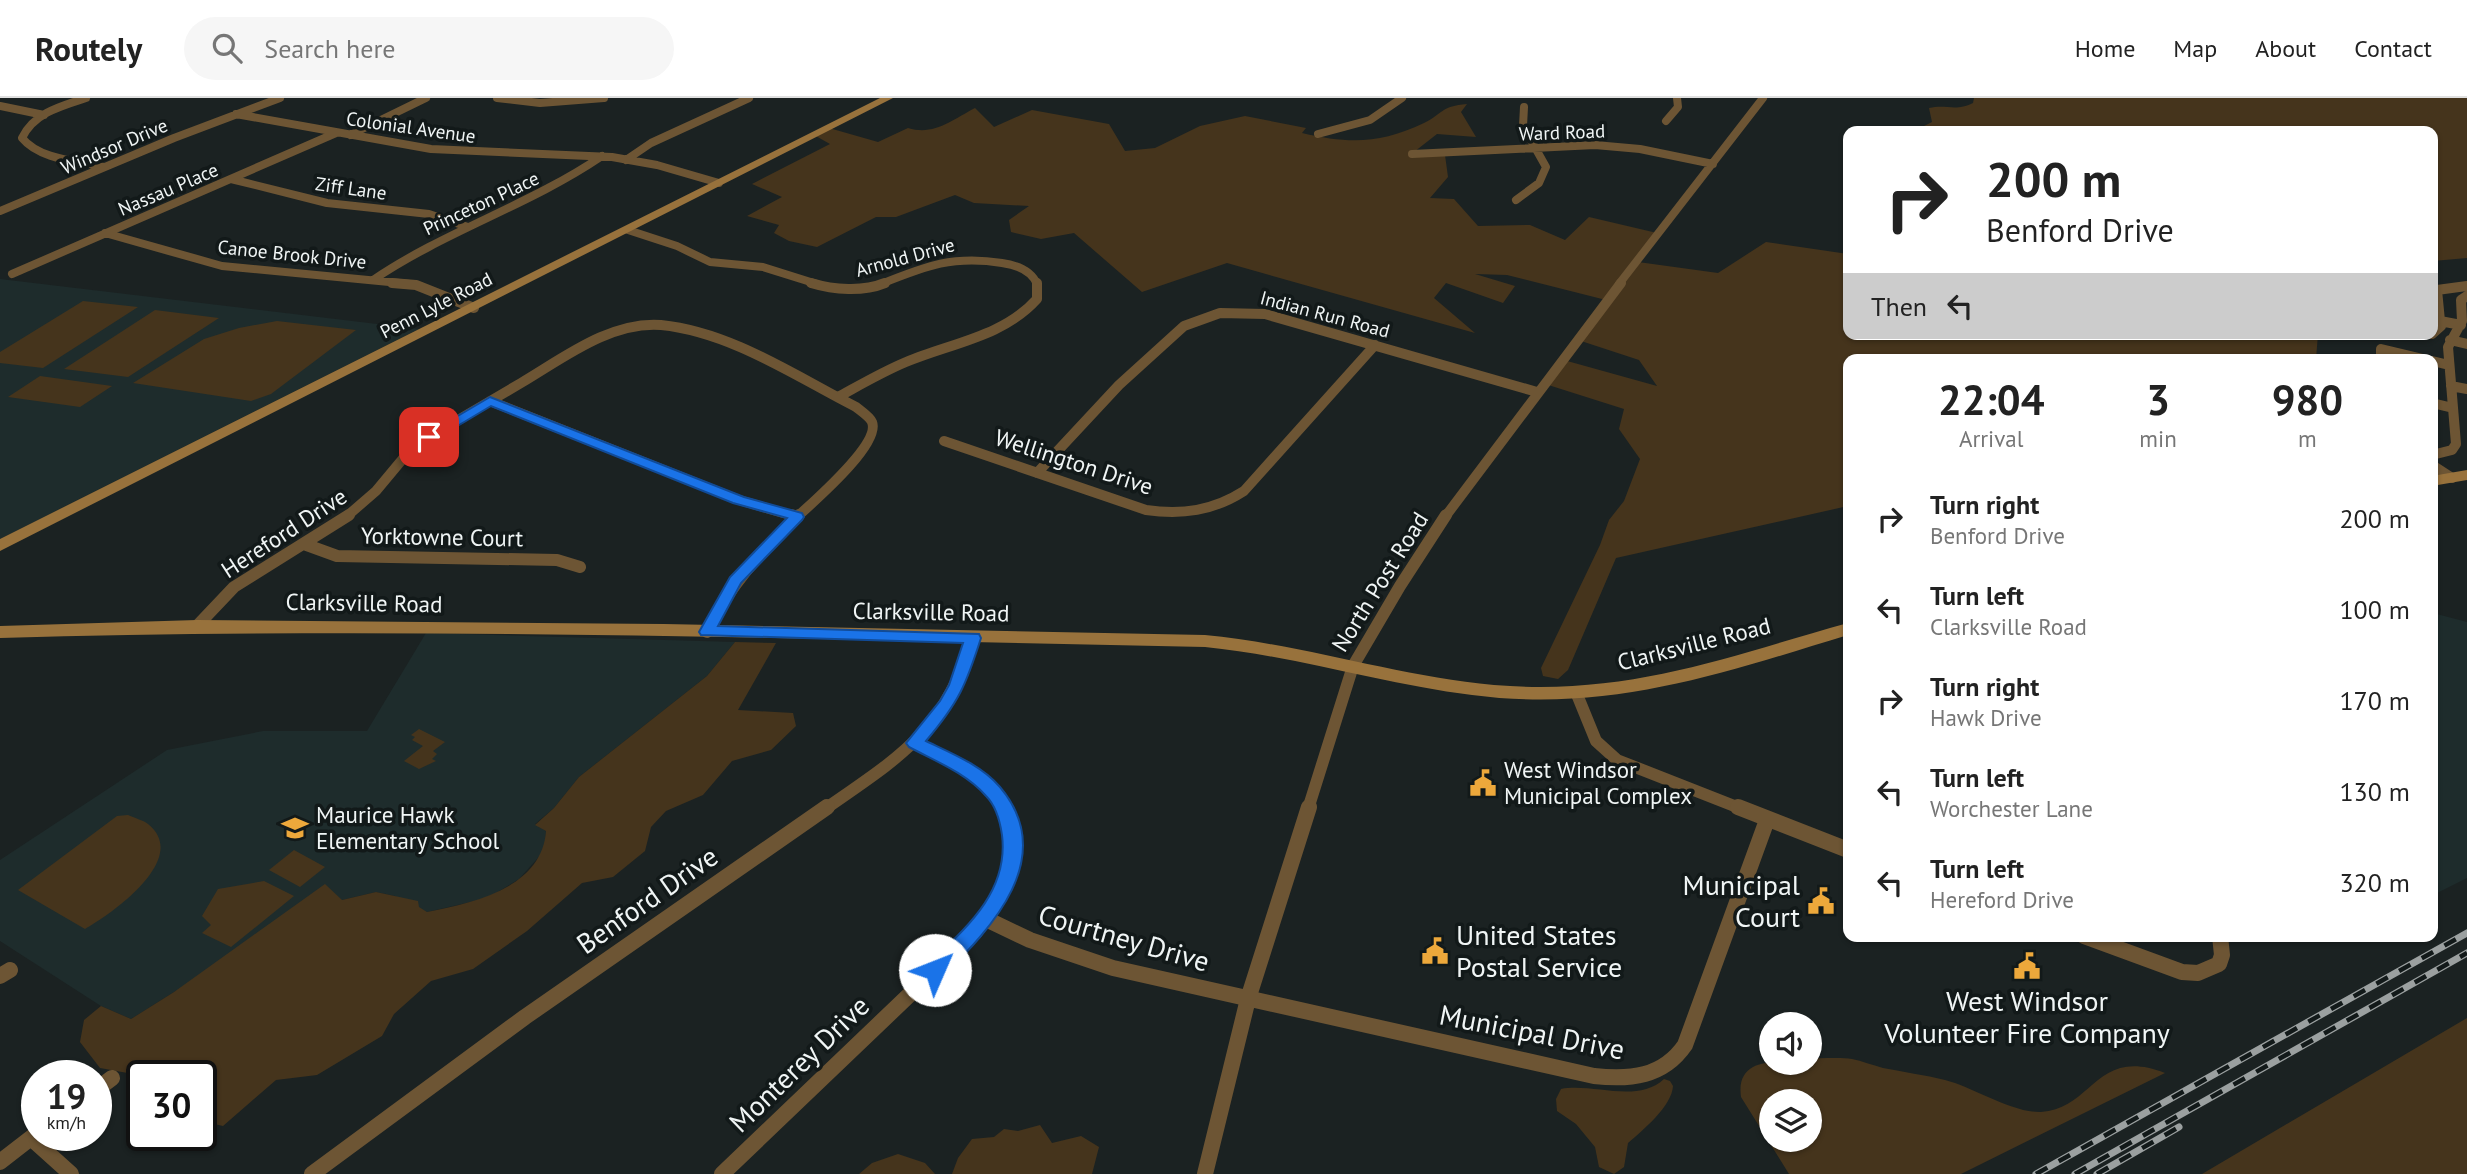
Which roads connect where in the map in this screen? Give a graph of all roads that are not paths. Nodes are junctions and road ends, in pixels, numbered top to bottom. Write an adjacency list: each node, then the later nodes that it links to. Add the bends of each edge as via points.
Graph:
1 (86, 98): 14 (street)
2 (280, 98): 13 (street, Windsor Drive)
3 (426, 98): 18 (street)
4 (496, 98): 5 (street, via 540,103)
5 (604, 98)
6 (749, 98): 22 (street, via 651,143)
7 (888, 98): 26 (street, Penn Lyle Road)
8 (1402, 98): 17 (street, via 1370,120)
9 (1677, 98): 15 (street, via 1678,107)
10 (1763, 98): 23 (street, North Post Road)
11 (0, 106): 14 (street)
12 (1524, 107): 19 (street, via 1522,126)
13 (236, 114): 16 (street, Colonial Avenue); 24 (street, Windsor Drive)
14 (44, 115): 24 (street, via 25,131 22,138 27,146)
15 (1666, 121)
16 (337, 133): 18 (street, Colonial Avenue); 25 (street, Nassau Place)
17 (1318, 134)
18 (349, 135): 21 (street, Colonial Avenue, via 451,151)
19 (1537, 148): 20 (street, Ward Road); 23 (street, Ward Road, via 1611,146); 27 (street, via 1546,172)
20 (1412, 154)
21 (603, 156): 22 (street, Colonial Avenue); 29 (street, Princeton Place, via 573,178)
22 (626, 160): 26 (street)
23 (1713, 164): 49 (street, North Post Road)
24 (105, 167): 28 (street, Windsor Drive)
25 (230, 179): 29 (street, Ziff Lane, via 327,203 429,214); 31 (street, Nassau Place)
26 (719, 183): 30 (street, Penn Lyle Road)
27 (1516, 200)
28 (0, 211)
29 (468, 226): 33 (street, Princeton Place, via 409,254)
30 (628, 230): 37 (street, Penn Lyle Road); 50 (street, Arnold Drive, via 710,262 763,267 831,289 877,286 929,265 973,258 1015,265 1037,282 1037,299 1020,316 907,362)
31 (105, 233): 32 (street, Nassau Place); 33 (street, Canoe Brook Drive, via 222,266)
32 (12, 274)
33 (373, 280): 37 (street, Canoe Brook Drive, via 416,285)
34 (2467, 286): 35 (street)
35 (2438, 290)
36 (2465, 303): 39 (street)
37 (474, 308): 64 (street, Penn Lyle Road)
38 (2438, 320): 39 (street)
39 (2460, 325): 40 (street)
40 (2450, 340): 41 (street); 46 (street)
41 (2467, 344)
42 (1375, 345): 49 (street, Indian Run Road); 59 (street, Indian Run Road, via 1265,314 1232,312 1202,317 1178,330 1119,385); 59 (street, Wellington Drive, via 1244,491 1225,503 1187,513 1160,513)
43 (2381, 354): 44 (street, via 2381,349)
44 (2402, 354)
45 (2438, 362): 46 (street)
46 (2449, 365): 47 (street)
47 (2451, 386): 48 (street); 53 (street)
48 (2467, 390)
49 (1537, 392): 71 (street, North Post Road, via 1427,545)
50 (838, 397): 51 (street, Hereford Drive, via 741,348 659,325 601,337); 62 (street, Hereford Drive, via 872,421 872,435 863,451)
51 (490, 401): 62 (street, via 738,500); 63 (street, Hereford Drive, via 416,446 366,502)
52 (2438, 404): 53 (street)
53 (2453, 408): 56 (street, via 2456,444)
54 (944, 441): 59 (street, Wellington Drive)
55 (2438, 449): 56 (street)
56 (2444, 452): 57 (street)
57 (2438, 454)
58 (2438, 467): 60 (street)
59 (1037, 473)
60 (2460, 476): 61 (street)
61 (2438, 480)
62 (797, 517): 69 (street, via 735,580)
63 (304, 544): 65 (street, Yorktowne Court, via 337,556 557,560); 66 (street, Hereford Drive, via 234,587)
64 (0, 546)
65 (580, 567)
66 (197, 626): 68 (street, Clarksville Road); 69 (street, Clarksville Road)
67 (1843, 630): 72 (street, Clarksville Road, via 1689,676)
68 (0, 632)
69 (707, 632): 70 (street, Clarksville Road)
70 (973, 638): 71 (street, Clarksville Road, via 1237,643); 73 (street, Benford Drive, via 958,685)
71 (1353, 666): 72 (street, Clarksville Road, via 1476,689); 79 (street, North Post Road)
72 (1576, 692): 74 (street, via 1596,741 1617,760)
73 (915, 743): 76 (street, Monterey Drive, via 981,779 1009,820 1011,868); 84 (street, Benford Drive, via 525,1017)
74 (1767, 820): 75 (street); 79 (street, Municipal Drive, via 1685,1045 1671,1062 1646,1075 1622,1079 1594,1076)
75 (1843, 848)
76 (986, 919): 79 (street, Courtney Drive, via 1075,957); 85 (street, Monterey Drive)
77 (2100, 942): 78 (street, via 2170,969 2198,973 2219,964)
78 (2221, 942)
79 (1248, 999): 86 (street, North Post Road)
80 (21, 1146): 82 (street)
81 (49, 1151): 83 (street)
82 (0, 1162)
83 (71, 1174)
84 (312, 1174)
85 (722, 1174)
86 (1205, 1174)

